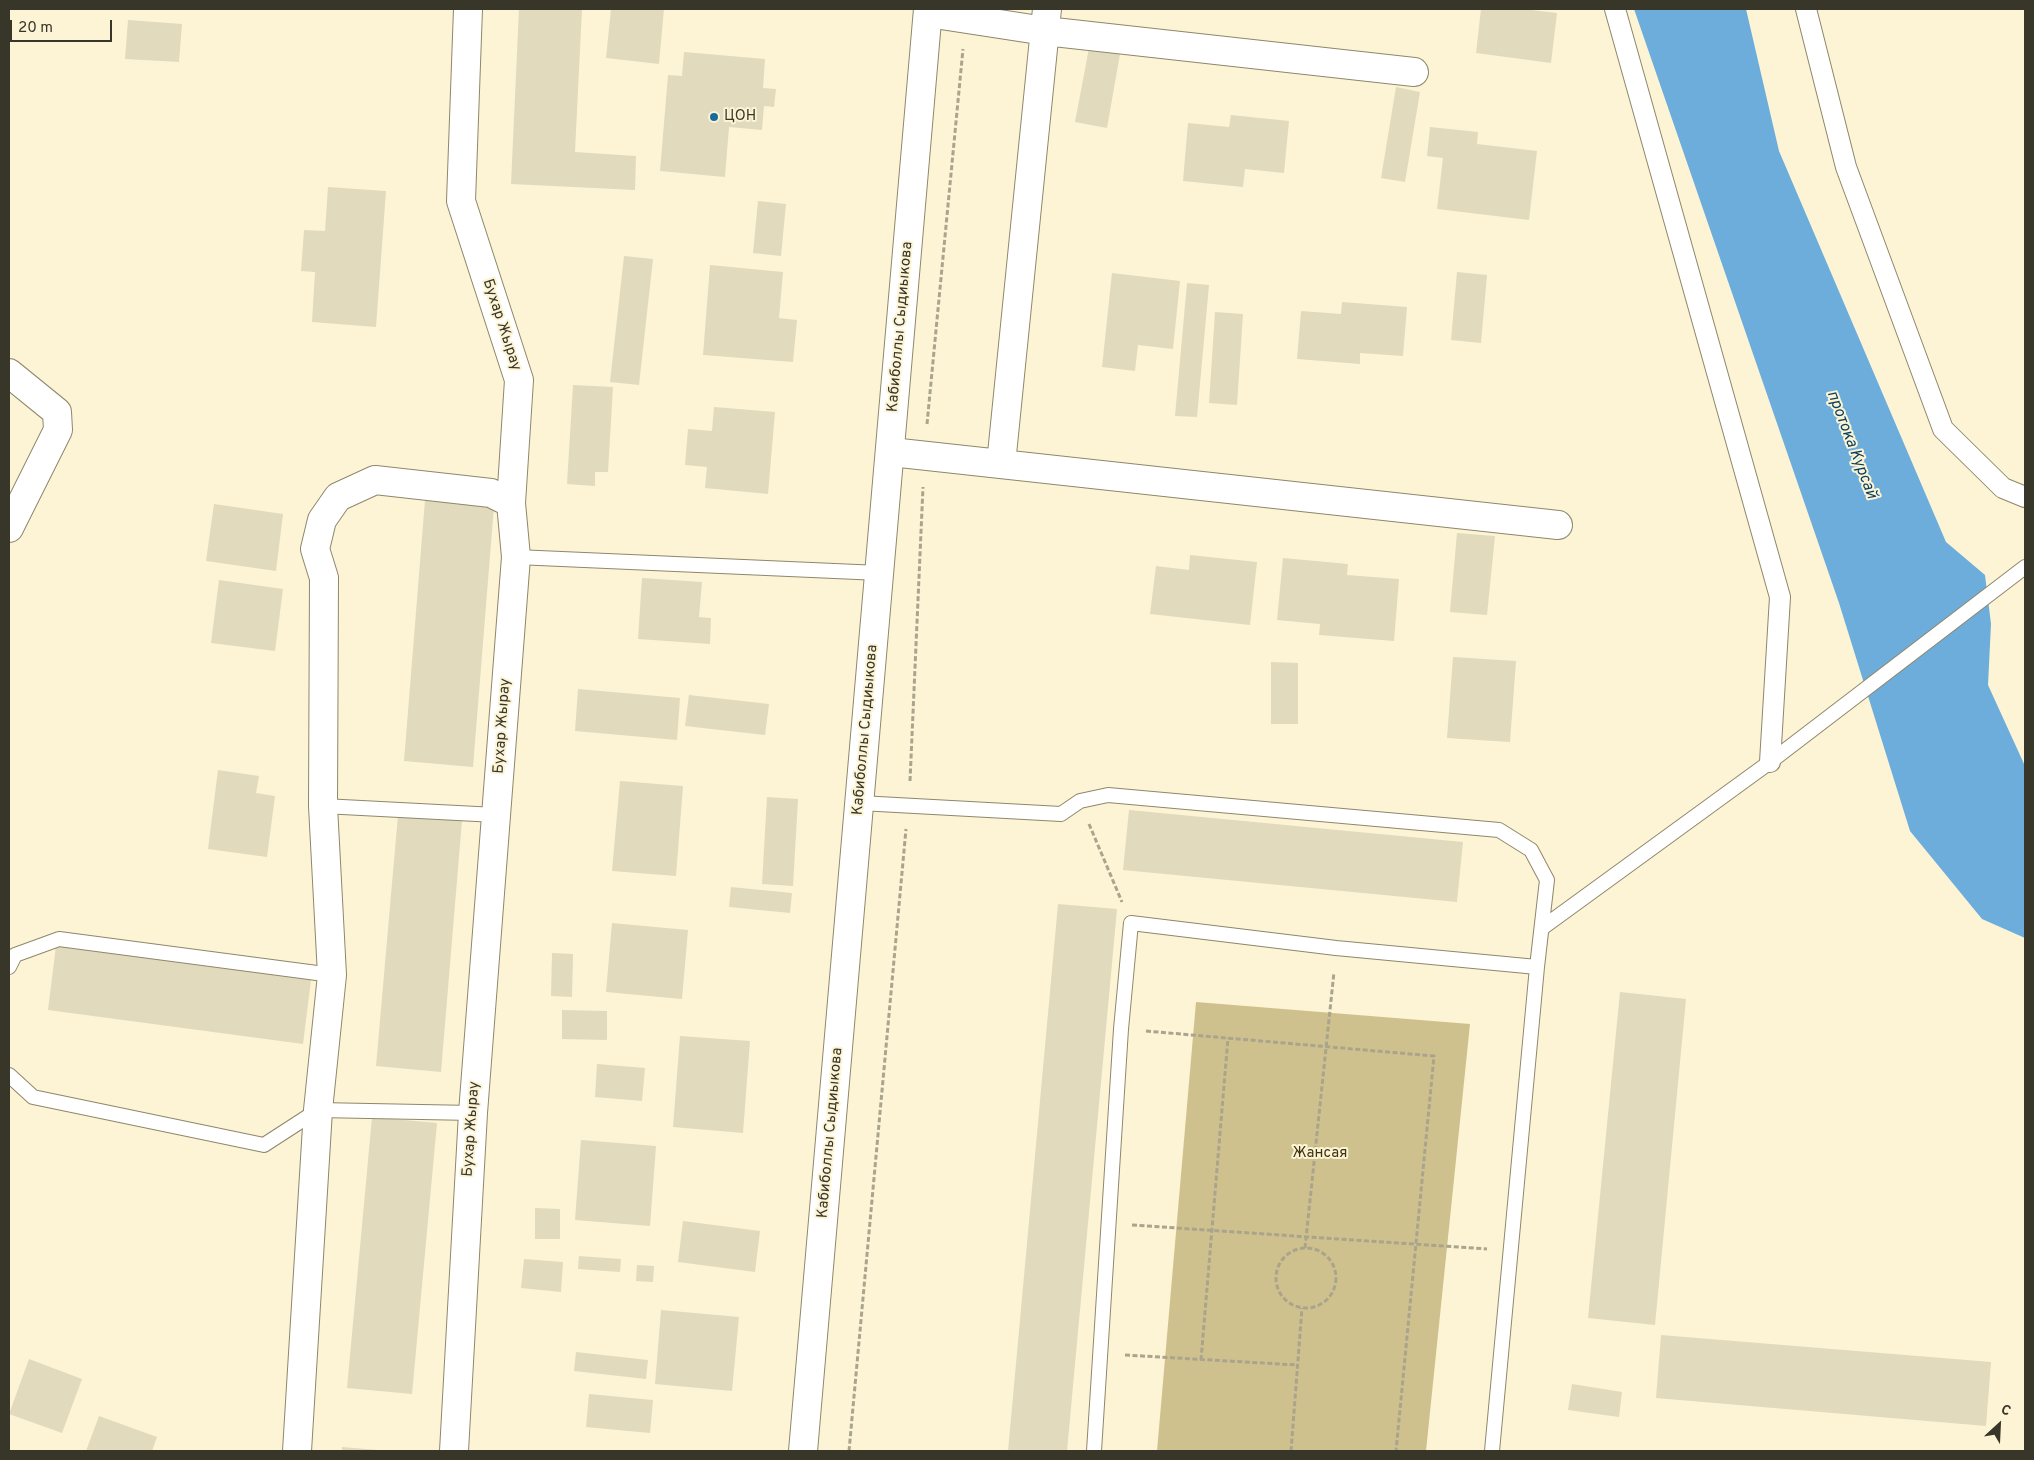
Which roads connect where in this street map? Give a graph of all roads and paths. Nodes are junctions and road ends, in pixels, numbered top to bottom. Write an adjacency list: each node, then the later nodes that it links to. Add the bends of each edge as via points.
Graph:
1 (468, 9): 13 (street, Бухар Жырау, via 461,201 519,380)
2 (1615, 9): 19 (street, via 1780,597)
3 (1806, 9): 12 (street, via 1846,167 1943,429 2003,488)
4 (928, 11): 5 (street); 9 (street, Кабиболлы Сыдиыкова)
5 (966, 19): 6 (street); 10 (path)
6 (1046, 20): 7 (street); 11 (street)
7 (1414, 72)
8 (9, 374): 15 (street, via 57,412 58,430)
9 (891, 452): 10 (street); 18 (street, Кабиболлы Сыдиыкова)
10 (924, 456): 11 (street); 23 (path)
11 (1001, 464): 14 (street)
12 (2025, 497)
13 (511, 503): 16 (street, Бухар Жырау); 22 (street, via 491,493 374,480 338,497 322,520 315,549 324,578)
14 (1558, 525)
15 (9, 528)
16 (516, 557): 18 (lane); 24 (street, Бухар Жырау)
17 (2025, 567): 19 (lane)
18 (880, 573): 21 (street, Кабиболлы Сыдиыкова)
19 (1770, 762): 26 (lane)
20 (1080, 801): 23 (lane, via 1061,814); 25 (path); 26 (lane, via 1108,795 1499,830 1531,850 1547,880)
21 (860, 803): 23 (lane); 49 (street, Кабиболлы Сыдиыкова)
22 (323, 806): 24 (lane); 30 (street)
23 (909, 806): 50 (path)
24 (496, 815): 36 (street, Бухар Жырау)
25 (1131, 923): 27 (lane); 31 (lane)
26 (1542, 928): 29 (lane)
27 (1336, 948): 29 (lane); 33 (path)
28 (9, 967): 30 (lane, via 15,955 60,939)
29 (1538, 967): 42 (lane)
30 (332, 975): 35 (street)
31 (1121, 1029): 32 (path); 37 (lane)
32 (1228, 1038): 33 (path); 38 (path)
33 (1326, 1047): 39 (path); 40 (path, via 1434,1056)
34 (9, 1075): 35 (lane, via 33,1097 264,1145)
35 (318, 1110): 36 (lane); 47 (street)
36 (473, 1113): 48 (street, Бухар Жырау)
37 (1108, 1223): 38 (path); 44 (lane)
38 (1212, 1231): 39 (path); 45 (path)
39 (1306, 1237): 40 (path); 41 (path)
40 (1416, 1245): 42 (path); 53 (path)
41 (1305, 1248): 43 (path, via 1284,1258 1276,1281 1285,1299); 43 (path, via 1315,1249 1331,1261 1336,1280 1329,1298 1321,1304)
42 (1511, 1250): 54 (lane)
43 (1302, 1308): 46 (path)
44 (1100, 1354): 45 (path); 51 (lane)
45 (1201, 1360): 46 (path)
46 (1297, 1366): 52 (path)
47 (297, 1451)
48 (454, 1451)
49 (802, 1451)
50 (849, 1451)
51 (1094, 1451)
52 (1291, 1451)
53 (1396, 1451)
54 (1492, 1451)

